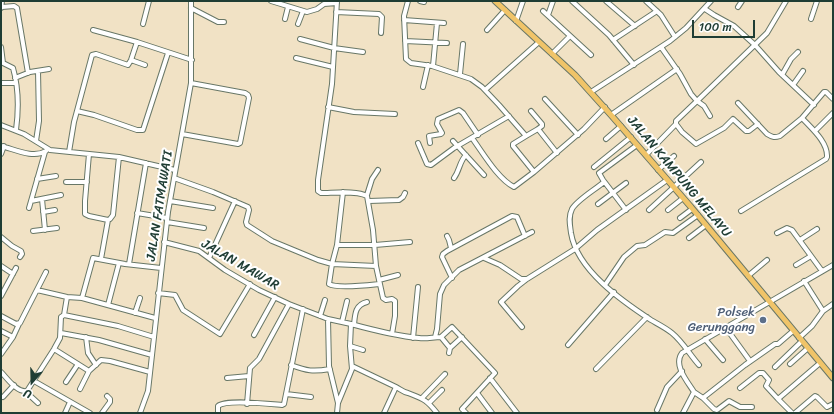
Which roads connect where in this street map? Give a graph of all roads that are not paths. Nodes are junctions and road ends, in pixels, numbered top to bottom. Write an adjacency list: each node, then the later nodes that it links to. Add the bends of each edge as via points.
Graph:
1 (2, 1): 19 (street)
2 (149, 1): 35 (street)
3 (191, 1): 20 (street, JALAN FATMAWATI)
4 (271, 1): 17 (street)
5 (408, 1): 30 (street)
6 (495, 1): 22 (main road, JALAN KAMPUNG MELAYU)
7 (523, 1): 31 (street)
8 (553, 1): 27 (street)
9 (572, 1): 45 (street)
10 (606, 1): 37 (street)
11 (647, 1): 25 (street)
12 (711, 1): 21 (street)
13 (742, 1): 18 (street)
14 (786, 1): 51 (street, via 770,29)
15 (817, 1): 29 (street)
16 (337, 2): 23 (street); 26 (street)
17 (288, 7): 23 (street); 28 (street)
18 (738, 7)
19 (2, 8): 72 (street, via 17,8)
20 (191, 8): 32 (street, via 218,22); 62 (street, JALAN FATMAWATI)
21 (704, 9): 42 (street); 51 (street, via 734,26)
22 (505, 10): 31 (main road, JALAN KAMPUNG MELAYU); 39 (street)
23 (303, 11): 36 (street)
24 (544, 11): 27 (street)
25 (657, 11): 37 (street); 42 (street)
26 (336, 12): 40 (street, via 379,14 382,17); 54 (street)
27 (548, 15): 41 (street)
28 (285, 19)
29 (811, 19)
30 (404, 20): 33 (street); 44 (street)
31 (516, 21): 48 (main road, JALAN KAMPUNG MELAYU)
32 (224, 22)
33 (437, 23): 34 (street); 47 (street)
34 (444, 23)
35 (142, 24)
36 (298, 24)
37 (634, 26): 45 (street)
38 (93, 30): 46 (street)
39 (487, 30)
40 (381, 33)
41 (570, 36): 58 (street); 59 (street)
42 (675, 37): 53 (street)
43 (300, 40): 54 (street)
44 (405, 40): 47 (street); 63 (street, via 406,60)
45 (613, 40): 64 (street)
46 (137, 42): 57 (street); 61 (street)
47 (435, 42): 49 (street); 66 (street)
48 (539, 42): 58 (main road, JALAN KAMPUNG MELAYU); 81 (street)
49 (446, 43)
50 (463, 44): 73 (street)
51 (755, 45): 74 (street); 85 (street)
52 (1, 47): 75 (street, via 4,63 13,68)
53 (661, 47): 64 (street); 69 (street)
54 (334, 48): 55 (street); 67 (street)
55 (363, 52)
56 (798, 52): 74 (street)
57 (168, 53): 62 (street); 90 (street, via 143,130)
58 (552, 54): 82 (main road, JALAN KAMPUNG MELAYU)
59 (592, 55)
60 (296, 58): 67 (street)
61 (131, 60): 65 (street); 90 (street, via 127,66 96,54 92,55)
62 (192, 60): 78 (street, JALAN FATMAWATI)
63 (428, 65): 66 (street); 80 (street)
64 (634, 65): 82 (street)
65 (145, 66)
66 (433, 66): 73 (street)
67 (333, 67): 88 (street)
68 (49, 69): 70 (street)
69 (677, 69): 85 (street); 94 (street)
70 (38, 71): 72 (street); 112 (street, via 39,121)
71 (803, 71): 79 (street)
72 (28, 73): 75 (street)
73 (460, 74): 81 (street, via 471,78)
74 (782, 75): 79 (street)
75 (15, 78): 77 (street)
76 (1, 83): 77 (street)
77 (16, 83): 103 (street)
78 (191, 83): 105 (street, JALAN FATMAWATI); 105 (street, via 245,93 249,98 240,143)
79 (793, 85): 87 (street)
80 (423, 87)
81 (485, 90): 95 (street)
82 (590, 92): 89 (main road, JALAN KAMPUNG MELAYU)
83 (545, 99): 107 (street)
84 (833, 99): 87 (street, via 825,92)
85 (697, 101): 96 (street, via 704,106); 98 (street, via 676,121)
86 (738, 103): 99 (street)
87 (814, 105): 97 (street)
88 (328, 107): 93 (street, via 364,113); 146 (street, via 318,192)
89 (605, 107): 94 (main road, JALAN KAMPUNG MELAYU); 107 (street)
90 (77, 111): 120 (street)
91 (531, 111): 102 (street, via 542,124)
92 (833, 113): 104 (street)
93 (396, 114)
94 (611, 115): 101 (main road, JALAN KAMPUNG MELAYU)
95 (509, 116): 106 (street); 108 (street)
96 (710, 116)
97 (802, 118): 99 (street, via 776,137 771,137); 104 (street)
98 (676, 124): 99 (street, via 696,144 733,120 746,131); 125 (street)
99 (758, 124)
100 (1, 125): 103 (street)
101 (621, 126): 109 (main road, JALAN KAMPUNG MELAYU); 111 (street)
102 (538, 128): 108 (street); 121 (street)
103 (16, 130): 112 (street)
104 (815, 131): 165 (street, via 826,151 826,160)
105 (182, 134): 131 (street, JALAN FATMAWATI)
106 (478, 135): 110 (street); 115 (street, via 459,110 438,119 437,124 442,133 429,136)
107 (578, 135): 121 (street)
108 (526, 136): 134 (street, via 513,146)
109 (631, 137): 118 (main road, JALAN KAMPUNG MELAYU); 130 (street)
110 (472, 138): 117 (street); 134 (street, via 499,174 512,186 517,186)
111 (606, 139)
112 (36, 141): 119 (street)
113 (453, 141): 117 (street)
114 (418, 143): 117 (street, via 429,165)
115 (430, 143)
116 (2, 146): 119 (street, via 37,154); 122 (street)
117 (458, 146): 124 (street)
118 (637, 146): 125 (main road, JALAN KAMPUNG MELAYU); 143 (street, via 601,171)
119 (46, 151): 120 (street); 139 (street)
120 (69, 152): 123 (street)
121 (557, 152): 134 (street)
122 (1, 154)
123 (89, 154): 127 (street); 142 (street)
124 (466, 155): 135 (street); 138 (street, via 460,162)
125 (646, 155): 133 (main road, JALAN KAMPUNG MELAYU)
126 (674, 156): 133 (street)
127 (119, 157): 129 (street); 170 (street, via 113,215)
128 (701, 162): 145 (street)
129 (146, 163): 131 (street); 167 (street)
130 (594, 167)
131 (175, 170): 137 (street, JALAN FATMAWATI)
132 (378, 170): 150 (street)
133 (658, 170): 140 (main road, JALAN KAMPUNG MELAYU)
134 (534, 172)
135 (484, 175)
136 (56, 176): 139 (street)
137 (174, 178): 154 (street); 156 (street, JALAN FATMAWATI)
138 (454, 178)
139 (37, 179): 153 (street)
140 (667, 180): 145 (main road, JALAN KAMPUNG MELAYU); 162 (street)
141 (66, 182): 142 (street)
142 (87, 182): 170 (street, via 85,214)
143 (604, 182): 148 (street); 190 (street, via 572,209 569,223)
144 (626, 183): 148 (street)
145 (674, 187): 151 (main road, JALAN KAMPUNG MELAYU); 163 (street)
146 (343, 192): 150 (street); 187 (street)
147 (405, 193): 155 (street, via 398,200)
148 (612, 193): 157 (street); 162 (street)
149 (61, 195): 152 (street)
150 (366, 195): 155 (street)
151 (683, 198): 160 (main road, JALAN KAMPUNG MELAYU); 164 (street)
152 (42, 199): 153 (street); 166 (street)
153 (31, 201): 158 (street)
154 (235, 201): 193 (street); 199 (street, via 249,208 247,225 272,241)
155 (369, 201): 188 (street)
156 (170, 202): 159 (street); 171 (street, JALAN FATMAWATI)
157 (598, 204)
158 (29, 208)
159 (213, 208)
160 (692, 209): 168 (main road, JALAN KAMPUNG MELAYU); 169 (street)
161 (56, 210): 166 (street)
162 (626, 210): 190 (street)
163 (649, 210)
164 (668, 210)
165 (740, 211)
166 (43, 212): 176 (street)
167 (137, 213): 171 (street); 198 (street)
168 (698, 215): 172 (main road, JALAN KAMPUNG MELAYU); 216 (street, via 673,233 665,232 645,245 637,246 624,257)
169 (680, 218)
170 (108, 220): 195 (street)
171 (167, 220): 174 (street); 185 (street, JALAN FATMAWATI)
172 (706, 225): 183 (street); 210 (main road, JALAN KAMPUNG MELAYU)
173 (57, 228): 176 (street)
174 (204, 228)
175 (817, 229): 184 (street)
176 (45, 230): 177 (street)
177 (33, 231)
178 (532, 232): 181 (street)
179 (777, 233): 184 (street, via 788,228)
180 (447, 236): 189 (street)
181 (525, 236): 189 (street, via 517,217 512,216); 194 (street)
182 (1, 237): 192 (street, via 21,251)
183 (689, 238)
184 (800, 240): 191 (street)
185 (164, 242): 193 (street, JALAN MAWAR, via 199,251); 205 (street, JALAN FATMAWATI)
186 (410, 242): 188 (street)
187 (337, 245): 188 (street); 199 (street)
188 (374, 245): 203 (street)
189 (451, 248): 211 (street, via 442,255)
190 (575, 249): 212 (street); 216 (street, via 586,266)
191 (811, 256): 200 (street); 206 (street)
192 (20, 257)
193 (209, 258): 215 (street, JALAN MAWAR)
194 (484, 258): 211 (street, via 459,270); 212 (street, via 500,265)
195 (102, 259): 197 (street); 224 (street, via 92,259)
196 (767, 260): 210 (street)
197 (119, 263): 198 (street); 232 (street)
198 (129, 264): 205 (street)
199 (332, 264): 203 (street); 214 (street, via 330,285 365,286)
200 (796, 265)
201 (833, 265): 206 (street)
202 (1, 266): 208 (street)
203 (376, 266): 214 (street)
204 (16, 268): 208 (street)
205 (161, 268): 220 (street, JALAN FATMAWATI)
206 (822, 271): 213 (street)
207 (46, 272): 218 (street)
208 (13, 274): 221 (street)
209 (398, 275): 214 (street)
210 (748, 276): 229 (main road, JALAN KAMPUNG MELAYU)
211 (452, 278): 255 (street, via 441,290)
212 (521, 281): 245 (street, via 501,302)
213 (804, 281): 229 (street); 234 (street)
214 (380, 282): 250 (street, via 384,300 395,301)
215 (250, 284): 220 (street, via 220,334 183,310 175,295); 223 (street, JALAN MAWAR)
216 (605, 285): 219 (street)
217 (418, 287): 258 (street)
218 (37, 290): 222 (street); 243 (street)
219 (614, 292): 239 (street); 261 (street)
220 (158, 293): 240 (street, JALAN FATMAWATI)
221 (1, 296)
222 (67, 297): 224 (street); 236 (street)
223 (275, 297): 230 (street, JALAN MAWAR); 251 (street)
224 (82, 298): 232 (street)
225 (140, 298): 235 (street)
226 (325, 300): 238 (street)
227 (346, 301): 242 (street)
228 (367, 302): 244 (street, via 356,308)
229 (769, 302): 246 (street); 248 (main road, JALAN KAMPUNG MELAYU)
230 (289, 304): 233 (street, JALAN MAWAR); 288 (street, via 259,359 252,365)
231 (833, 304): 234 (street)
232 (108, 306): 235 (street)
233 (303, 309): 238 (street, JALAN MAWAR); 278 (street)
234 (823, 311): 260 (street)
235 (135, 313): 240 (street)
236 (64, 315): 249 (street); 254 (street, via 118,326)
237 (1, 316): 243 (street)
238 (320, 316): 241 (street, JALAN MAWAR)
239 (647, 317): 266 (street, via 672,333); 282 (street)
240 (155, 318): 254 (street, JALAN FATMAWATI)
241 (328, 319): 242 (street, JALAN MAWAR); 281 (street)
242 (342, 322): 244 (street, JALAN MAWAR)
243 (19, 324): 252 (street)
244 (352, 324): 250 (street, JALAN MAWAR); 262 (street)
245 (522, 327)
246 (726, 328): 259 (street); 272 (street)
247 (1, 331): 252 (street)
248 (793, 331): 260 (main road, JALAN KAMPUNG MELAYU); 272 (street)
249 (61, 333): 253 (street); 265 (street)
250 (392, 334): 258 (street, JALAN MAWAR)
251 (254, 336)
252 (13, 337): 269 (street)
253 (86, 337): 270 (street); 276 (street, via 88,353)
254 (154, 337): 270 (street, JALAN FATMAWATI)
255 (435, 337): 256 (street, JALAN MAWAR); 258 (street, JALAN MAWAR)
256 (441, 337): 257 (street, via 452,327); 263 (street)
257 (462, 337): 263 (street); 290 (street, via 494,373)
258 (413, 338)
259 (705, 339): 266 (street); 271 (street)
260 (801, 339): 264 (main road, JALAN KAMPUNG MELAYU); 280 (street)
261 (568, 345)
262 (350, 346): 267 (street); 279 (street)
263 (450, 348): 268 (street)
264 (808, 348): 273 (main road, JALAN KAMPUNG MELAYU); 275 (street)
265 (54, 349): 274 (street); 292 (street)
266 (687, 349): 277 (street); 283 (street, via 679,357 678,362)
267 (363, 350)
268 (449, 353)
269 (1, 354)
270 (152, 354): 286 (street, JALAN FATMAWATI)
271 (723, 360)
272 (750, 361): 307 (street)
273 (820, 363): 291 (main road, JALAN KAMPUNG MELAYU); 308 (street)
274 (78, 364): 285 (street); 293 (street)
275 (790, 364)
276 (96, 365): 285 (street); 286 (street, via 105,360)
277 (699, 365)
278 (291, 366): 281 (street, via 308,371); 302 (street)
279 (352, 366): 295 (street); 311 (street)
280 (775, 367)
281 (330, 369): 311 (street)
282 (596, 369)
283 (682, 371): 300 (street); 316 (street, via 667,387)
284 (1, 372): 294 (street)
285 (89, 372): 297 (street)
286 (150, 372): 320 (street, JALAN FATMAWATI, via 148,390)
287 (445, 374): 306 (street)
288 (249, 376): 289 (street); 313 (street)
289 (227, 378)
290 (490, 378): 301 (street); 327 (street)
291 (833, 378)
292 (34, 381): 299 (street); 309 (street)
293 (66, 382)
294 (14, 385): 299 (street); 304 (street)
295 (396, 387): 306 (street); 323 (street)
296 (740, 388): 308 (street, via 763,373 769,380 766,386)
297 (80, 389)
298 (442, 390): 312 (street)
299 (26, 392): 310 (street)
300 (694, 392): 307 (street); 328 (street)
301 (477, 393): 325 (street, via 462,409); 326 (street)
302 (286, 394): 305 (street); 313 (street, via 282,405)
303 (107, 396): 319 (street, via 110,402)
304 (3, 397)
305 (311, 397)
306 (422, 398): 312 (street)
307 (704, 398): 315 (street, via 714,410 729,401 740,407)
308 (778, 399): 329 (street)
309 (70, 402): 317 (street); 318 (street)
310 (38, 403)
311 (338, 403): 322 (street)
312 (429, 403): 324 (street)
313 (247, 404): 321 (street, via 221,403 218,406)
314 (833, 404): 329 (street, via 827,407 814,396)
315 (752, 407)
316 (657, 410)
317 (65, 413)
318 (90, 413)
319 (102, 413)
320 (140, 413)
321 (218, 413)
322 (337, 413)
323 (384, 413)
324 (437, 413)
325 (466, 413)
326 (492, 413)
327 (517, 413)
328 (683, 413)
329 (793, 413)

